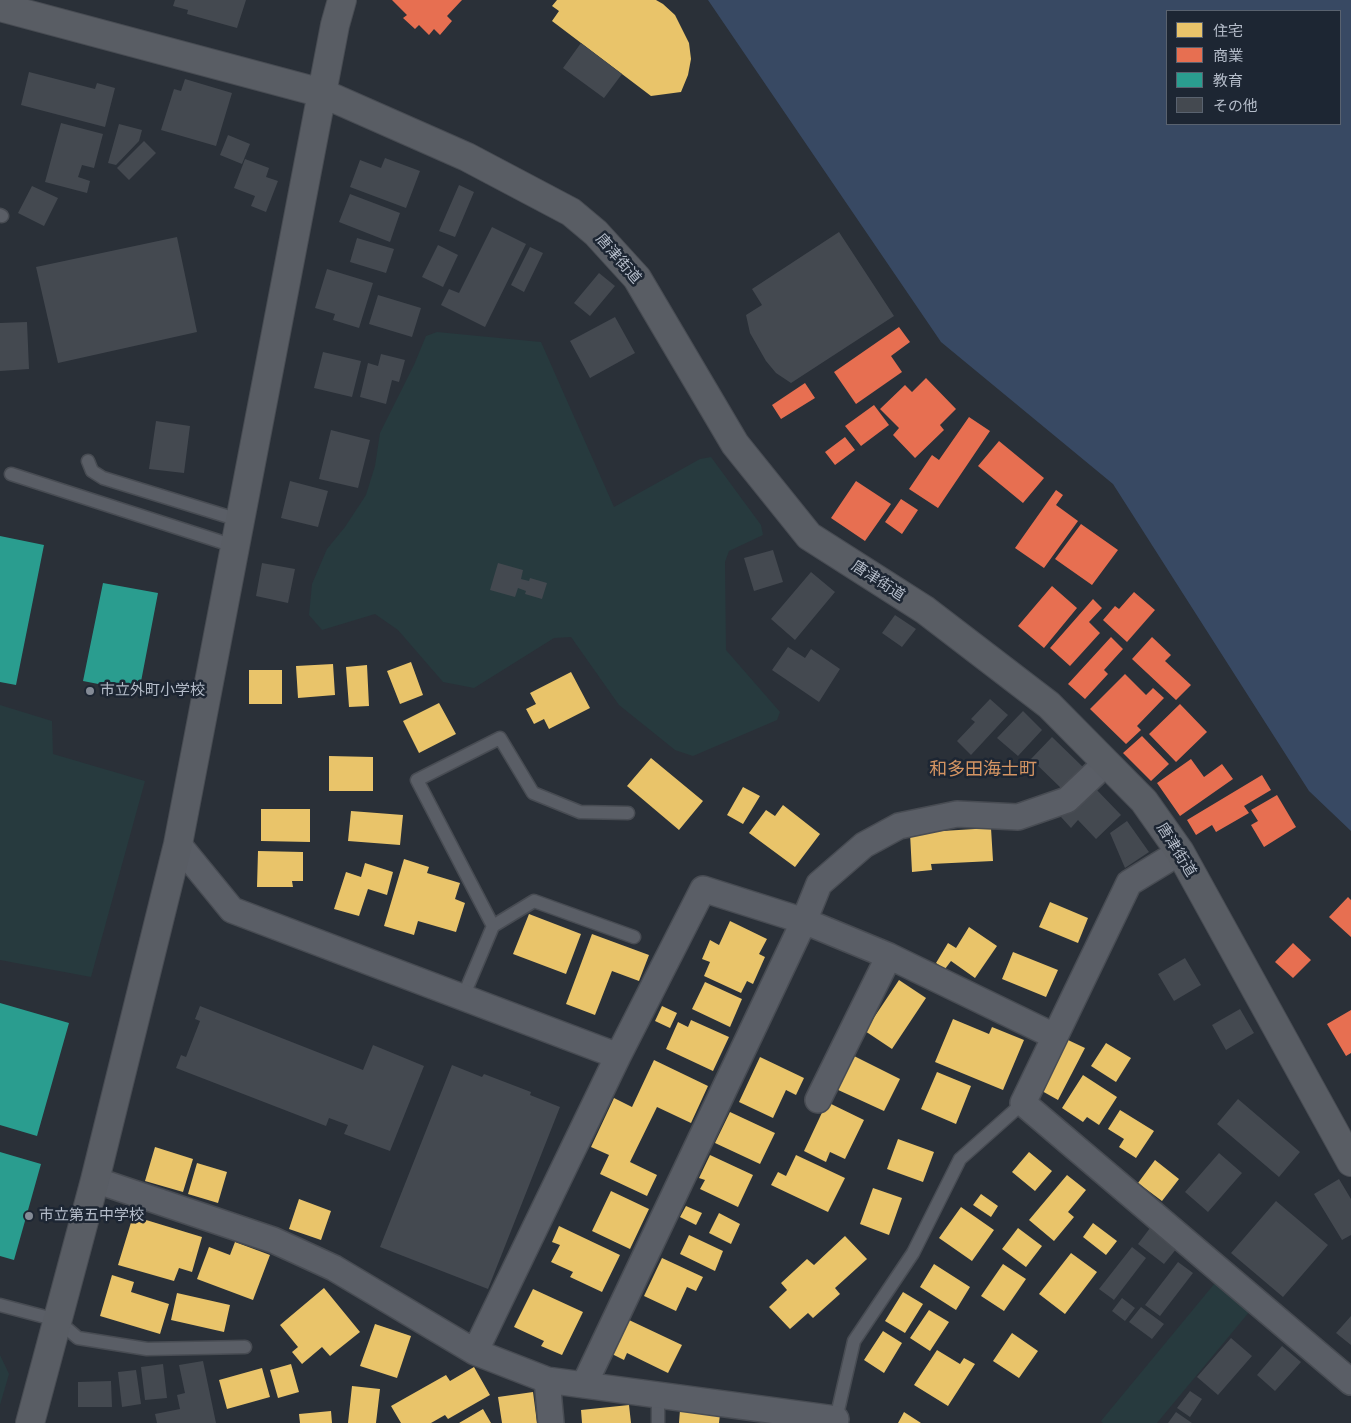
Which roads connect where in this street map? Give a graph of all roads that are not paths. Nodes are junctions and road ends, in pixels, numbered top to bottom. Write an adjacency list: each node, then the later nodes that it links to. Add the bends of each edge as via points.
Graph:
1 (342, 0): 3 (street)
2 (0, 7): 3 (street, 唐津街道)
3 (322, 94): 6 (street); 8 (street, 唐津街道, via 468,157 571,212 596,233 637,278 735,444 809,536 933,616 1049,705)
4 (88, 461): 6 (lane, via 92,470 103,478)
5 (12, 474): 7 (lane)
6 (239, 520): 7 (street)
7 (234, 546): 10 (street)
8 (1106, 763): 11 (street, 唐津街道, via 1144,801); 12 (street, via 1068,800 1018,817 957,814 899,826 864,845 819,884)
9 (628, 813): 13 (lane, via 580,812 533,793 500,738 417,780)
10 (178, 844): 16 (street, via 232,910); 22 (street)
11 (1180, 852): 17 (street, via 1129,883); 21 (street, 唐津街道)
12 (804, 921): 15 (street); 18 (street, via 703,889); 29 (street)
13 (493, 926): 14 (lane, via 534,901); 16 (lane)
14 (634, 937)
15 (889, 956): 17 (street); 19 (street)
16 (462, 997): 18 (street)
17 (1054, 1036): 20 (street)
18 (618, 1056): 26 (street)
19 (818, 1100)
20 (1023, 1103): 28 (street); 31 (lane, via 960,1160 913,1253 854,1341)
21 (1351, 1162)
22 (95, 1180): 24 (street); 26 (street, via 282,1244 334,1268)
23 (0, 1305): 24 (lane)
24 (57, 1320): 25 (lane, via 78,1338 147,1349); 32 (street)
25 (245, 1347)
26 (475, 1352): 27 (street)
27 (547, 1380): 29 (street); 33 (street)
28 (1351, 1382)
29 (584, 1384): 30 (street)
30 (658, 1395): 31 (street); 34 (lane)
31 (836, 1421)
32 (30, 1423)
33 (551, 1423)
34 (658, 1423)

